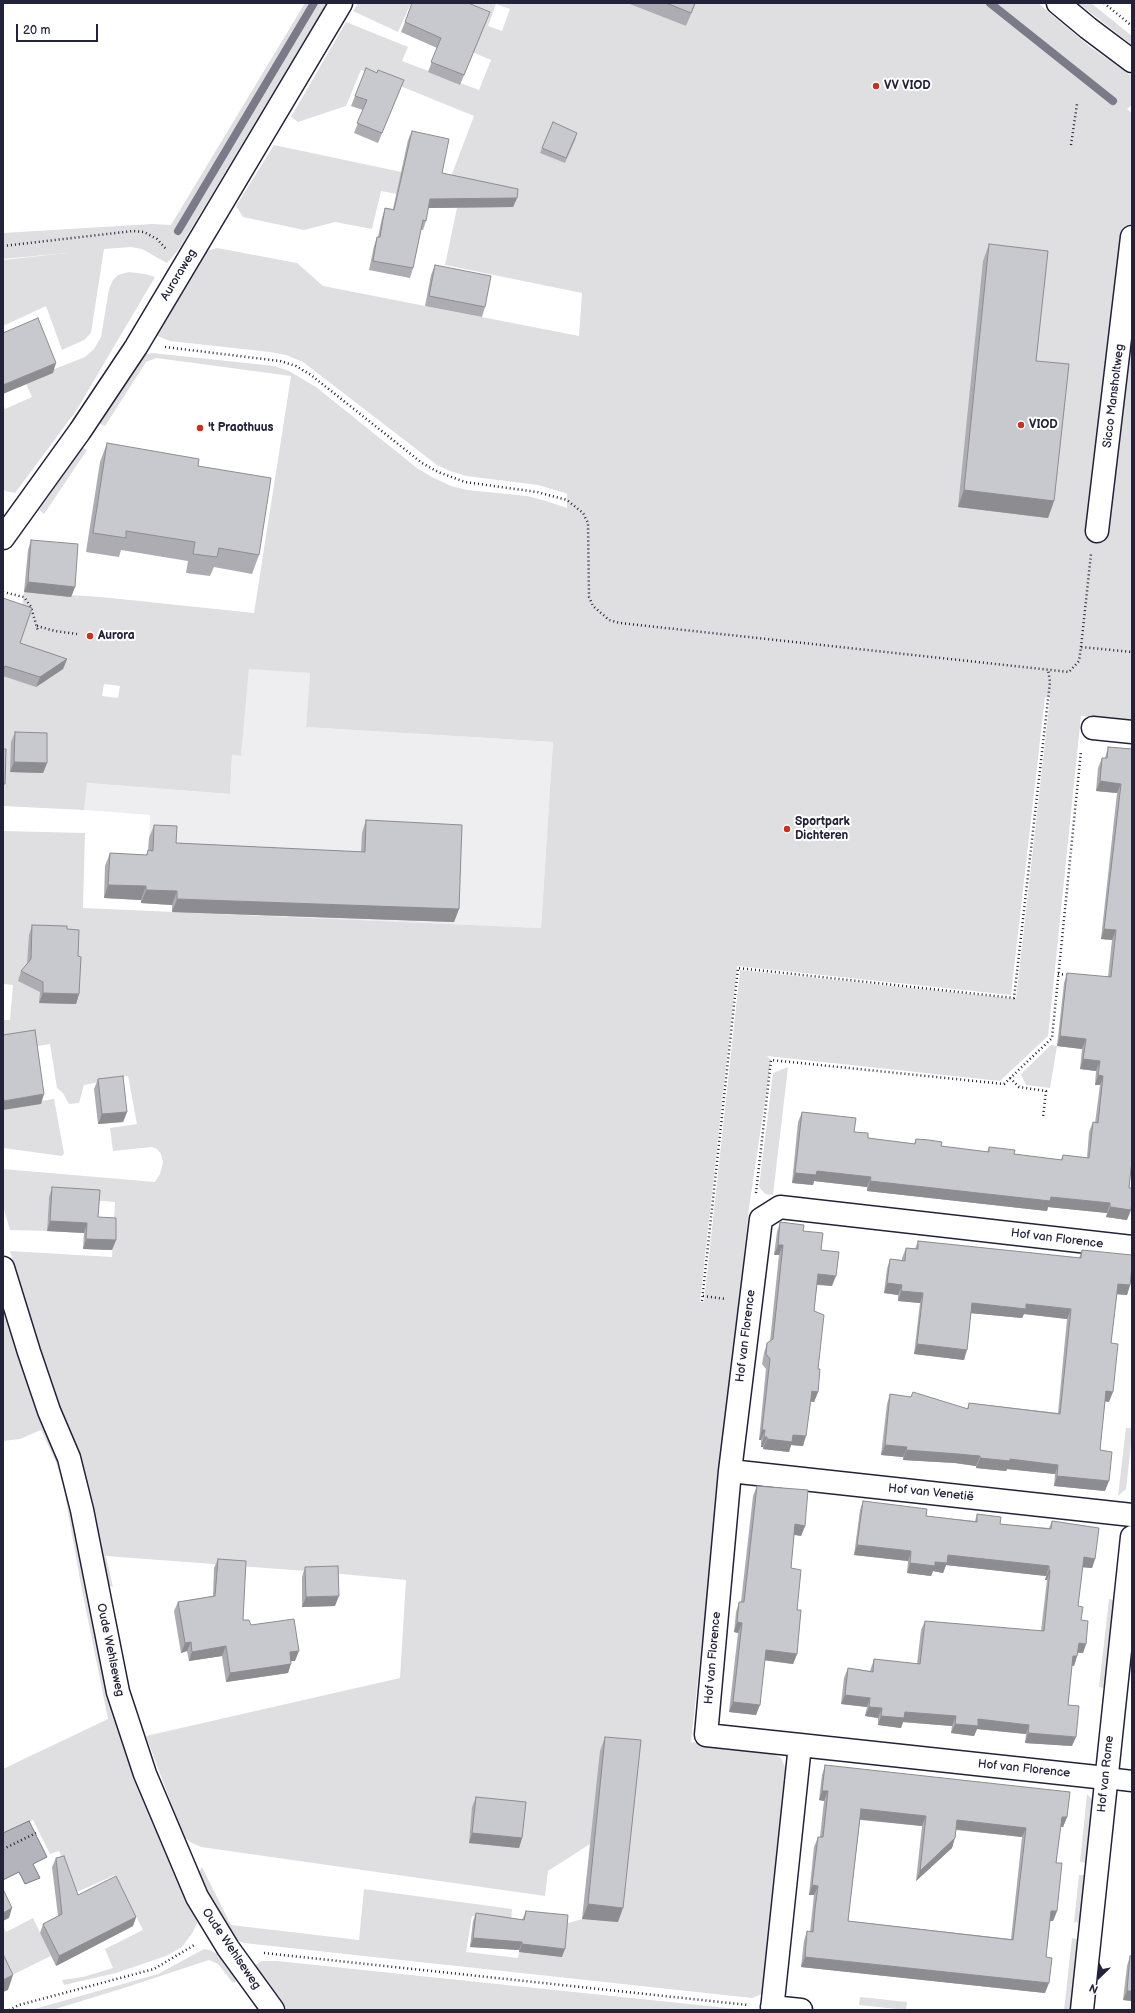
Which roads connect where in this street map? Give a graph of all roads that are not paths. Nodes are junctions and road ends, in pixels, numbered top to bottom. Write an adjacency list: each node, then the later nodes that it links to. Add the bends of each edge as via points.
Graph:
1 (341, 3): 6 (street, Auroraweg, via 139,341 80,431)
2 (1058, 3): 3 (street)
3 (1132, 61)
4 (1132, 237): 5 (street, Sicco Mansholtweg)
5 (1097, 531)
6 (3, 538)
7 (1093, 728): 8 (street)
8 (1132, 732)
9 (1132, 1247): 11 (street, Hof van Florence, via 780,1207 761,1219)
10 (3, 1268): 18 (street, Oude Wehlseweg, via 28,1352 69,1458 82,1510 118,1692 145,1774 197,1897 222,1939)
11 (730, 1470): 12 (street, Hof van Venetië); 14 (street, Hof van Florence, via 706,1735)
12 (1132, 1515)
13 (1132, 1537): 15 (street, Hof van Rome)
14 (800, 1745): 15 (street, Hof van Florence); 17 (street)
15 (1106, 1778): 16 (street); 20 (street, Hof van Rome)
16 (1132, 1781)
17 (772, 2008): 19 (street)
18 (273, 2010)
19 (801, 2010)
20 (1082, 2010)

